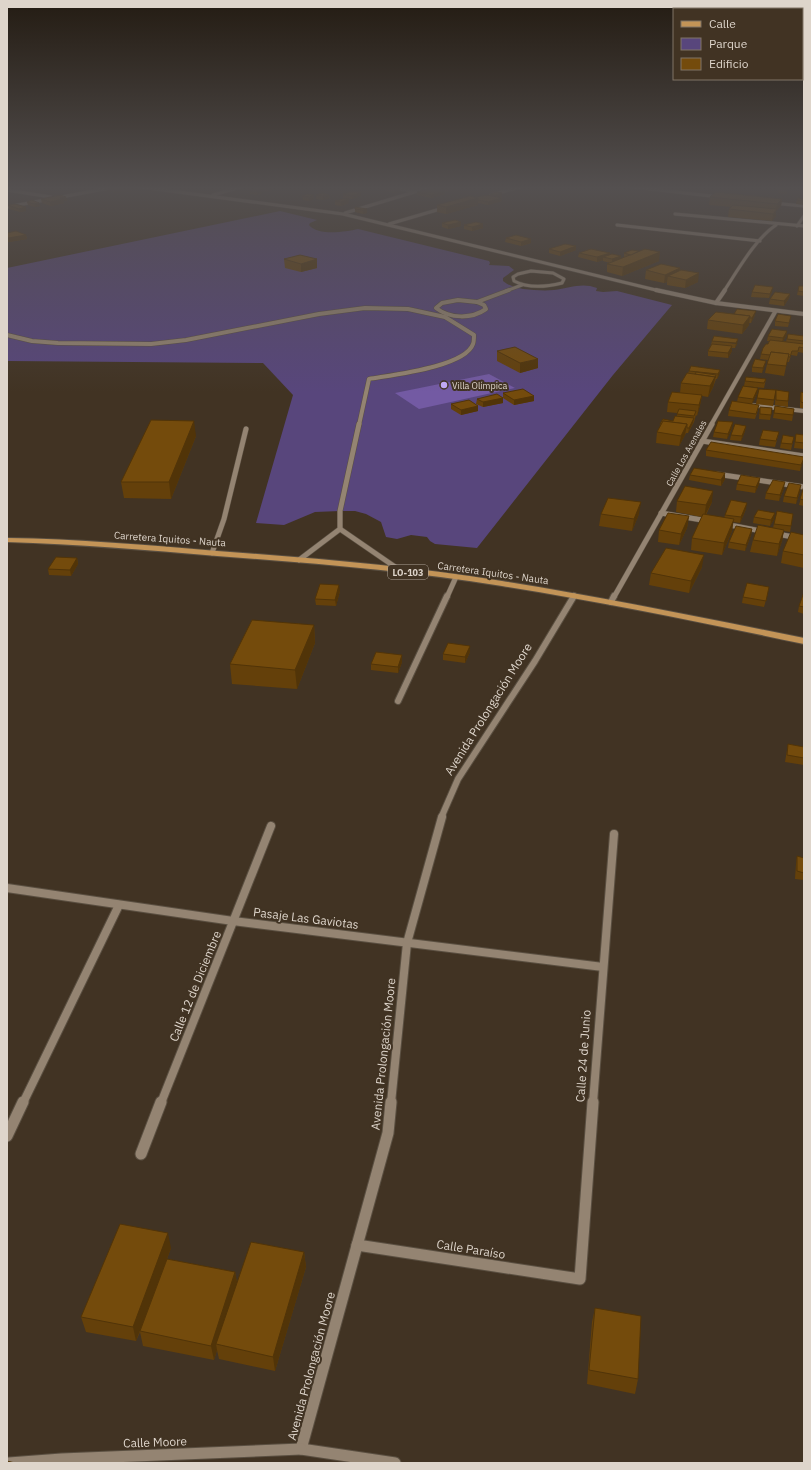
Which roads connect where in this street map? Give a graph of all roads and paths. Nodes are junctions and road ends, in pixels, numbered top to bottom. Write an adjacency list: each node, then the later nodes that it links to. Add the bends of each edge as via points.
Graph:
1 (518, 256): 3 (street)
2 (749, 256): 7 (street)
3 (568, 268): 4 (street); 7 (street)
4 (554, 274): 5 (street, via 529,272 513,277 514,281); 5 (street, via 564,279 562,283 548,286)
5 (522, 284): 6 (street)
6 (476, 302): 9 (street, via 458,300 438,304 436,308); 9 (street, via 486,307 485,311 464,316)
7 (716, 303): 8 (street)
8 (774, 312): 10 (street); 13 (street, Calle Los Arenales)
9 (445, 314): 11 (street)
10 (804, 314)
11 (440, 316): 12 (street, via 409,309 351,309 152,344 78,344 20,339); 25 (street, via 466,327 474,335 473,345 465,354 444,364 369,379 340,510)
12 (7, 335)
13 (724, 402): 14 (street); 18 (street, Calle Los Arenales)
14 (731, 402)
15 (746, 404): 16 (street)
16 (804, 411)
17 (246, 429): 28 (street, via 224,519)
18 (702, 441): 19 (street); 20 (street, Calle Los Arenales)
19 (804, 456)
20 (686, 469): 21 (street); 24 (street, Calle Los Arenales)
21 (694, 470)
22 (709, 473): 23 (street)
23 (804, 487)
24 (661, 512): 26 (street); 33 (street, Calle Los Arenales)
25 (340, 529): 29 (street); 30 (street)
26 (804, 539)
27 (7, 540): 28 (main road, Carretera Iquitos - Nauta / LO-103)
28 (212, 553): 29 (main road, Carretera Iquitos - Nauta / LO-103)
29 (299, 560): 30 (main road, Carretera Iquitos - Nauta / LO-103)
30 (400, 571): 31 (main road, Carretera Iquitos - Nauta / LO-103)
31 (456, 577): 32 (main road, Carretera Iquitos - Nauta / LO-103); 35 (street)
32 (574, 596): 33 (main road, Carretera Iquitos - Nauta / LO-103); 41 (street, Avenida Prolongación Moore, via 458,779 439,824)
33 (611, 602): 34 (main road, Carretera Iquitos - Nauta / LO-103)
34 (804, 641)
35 (398, 701)
36 (271, 826): 40 (street, Calle 12 de Diciembre)
37 (614, 834): 42 (street, Calle 24 de Junio)
38 (7, 888): 39 (street, Pasaje Las Gaviotas)
39 (119, 905): 40 (street, Pasaje Las Gaviotas); 43 (street)
40 (234, 921): 41 (street, Pasaje Las Gaviotas); 44 (street, Calle 12 de Diciembre)
41 (408, 943): 42 (street, Pasaje Las Gaviotas); 45 (street, Avenida Prolongación Moore, via 388,1133)
42 (603, 967): 46 (street, Calle 24 de Junio)
43 (7, 1136)
44 (141, 1154)
45 (358, 1245): 46 (street, Calle Paraíso); 47 (street, Avenida Prolongación Moore)
46 (580, 1279)
47 (301, 1449): 48 (street, Calle Moore); 50 (street, Avenida Prolongación Moore)
48 (120, 1460): 49 (street, Calle Moore, via 62,1459)
49 (9, 1463)
50 (395, 1463)

